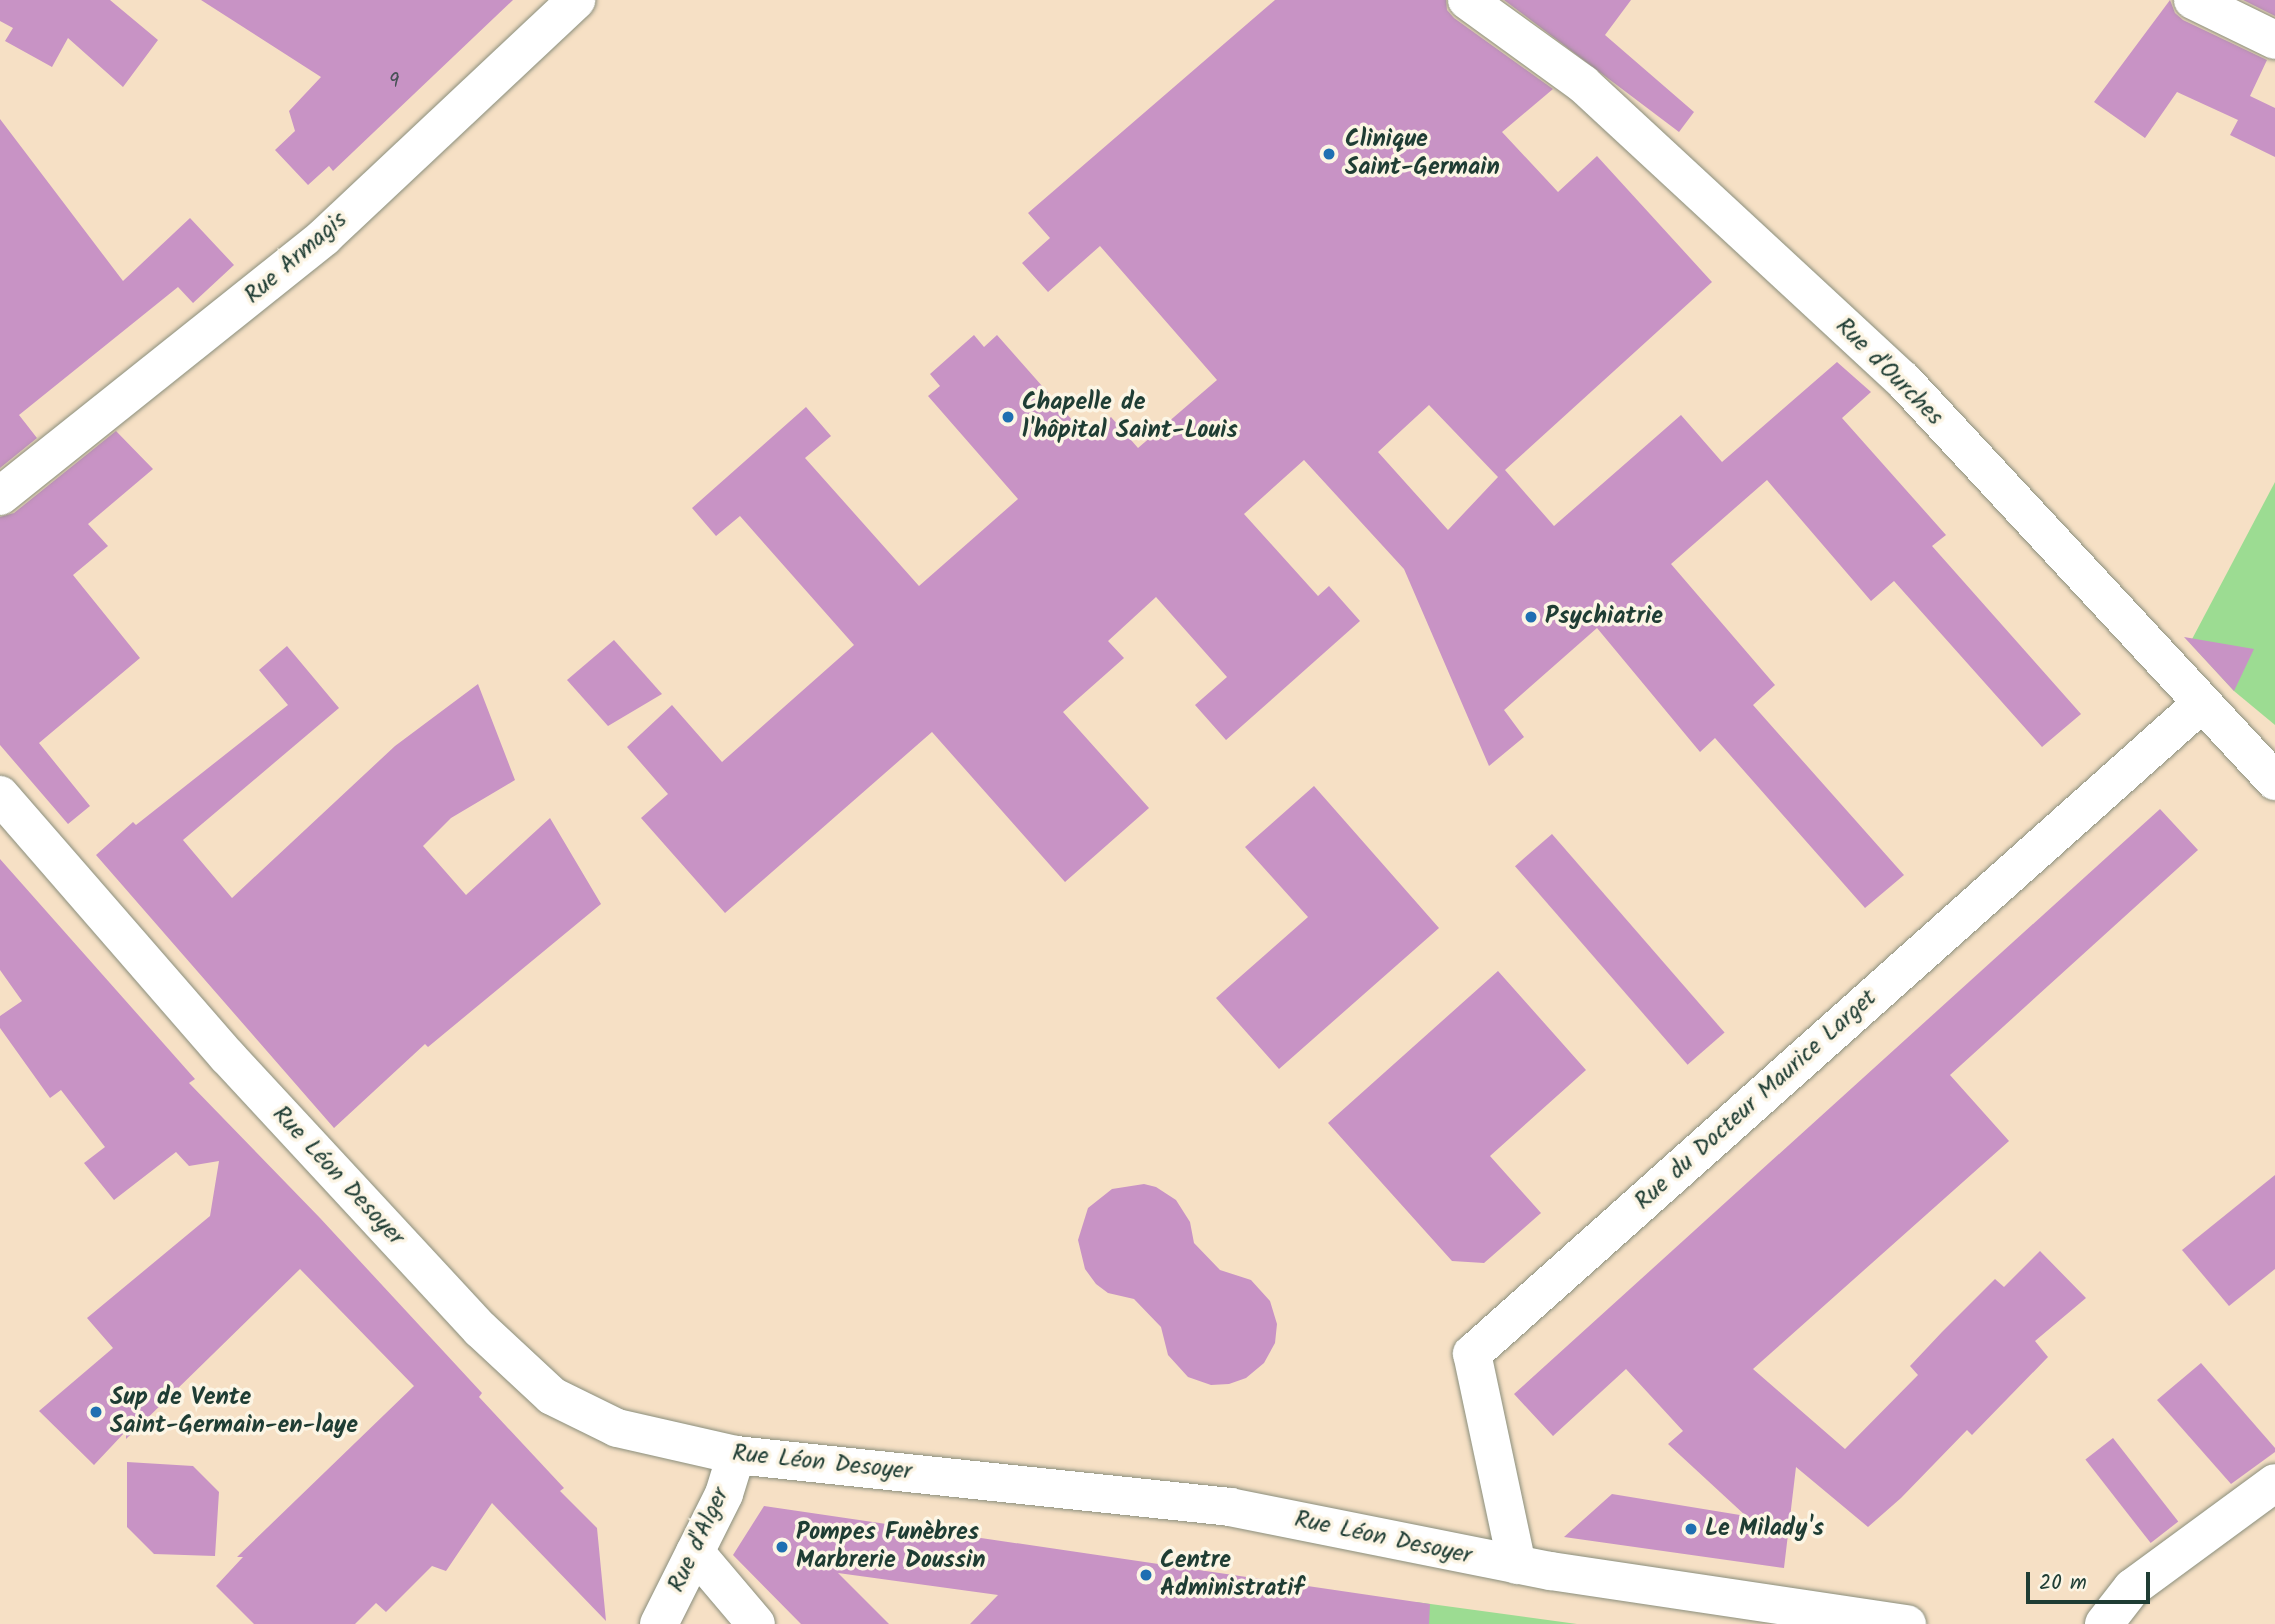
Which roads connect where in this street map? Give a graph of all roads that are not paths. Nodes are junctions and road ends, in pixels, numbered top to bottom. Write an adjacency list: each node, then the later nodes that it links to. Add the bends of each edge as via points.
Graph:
1 (576, 0): 5 (street, Rue Armagis, via 324,237)
2 (1467, 0): 6 (street, Rue d'Ourches, via 1583,84 1903,380)
3 (2193, 0): 4 (street)
4 (2275, 40)
5 (0, 496)
6 (2201, 704): 7 (street, Rue d'Ourches); 12 (street, Rue du Docteur Maurice Larget, via 1472,1354)
7 (2275, 781)
8 (0, 795): 9 (street, Rue Léon Desoyer, via 228,1058 480,1329 552,1396 617,1429)
9 (736, 1455): 11 (street, Rue d'Alger, via 724,1494); 12 (street, Rue Léon Desoyer, via 1230,1507)
10 (2275, 1483): 16 (street, via 2132,1588)
11 (695, 1552): 13 (street, Rue d'Alger); 14 (street)
12 (1517, 1565): 15 (street, Rue Léon Desoyer)
13 (659, 1624)
14 (757, 1624)
15 (1907, 1624)
16 (2104, 1624)

